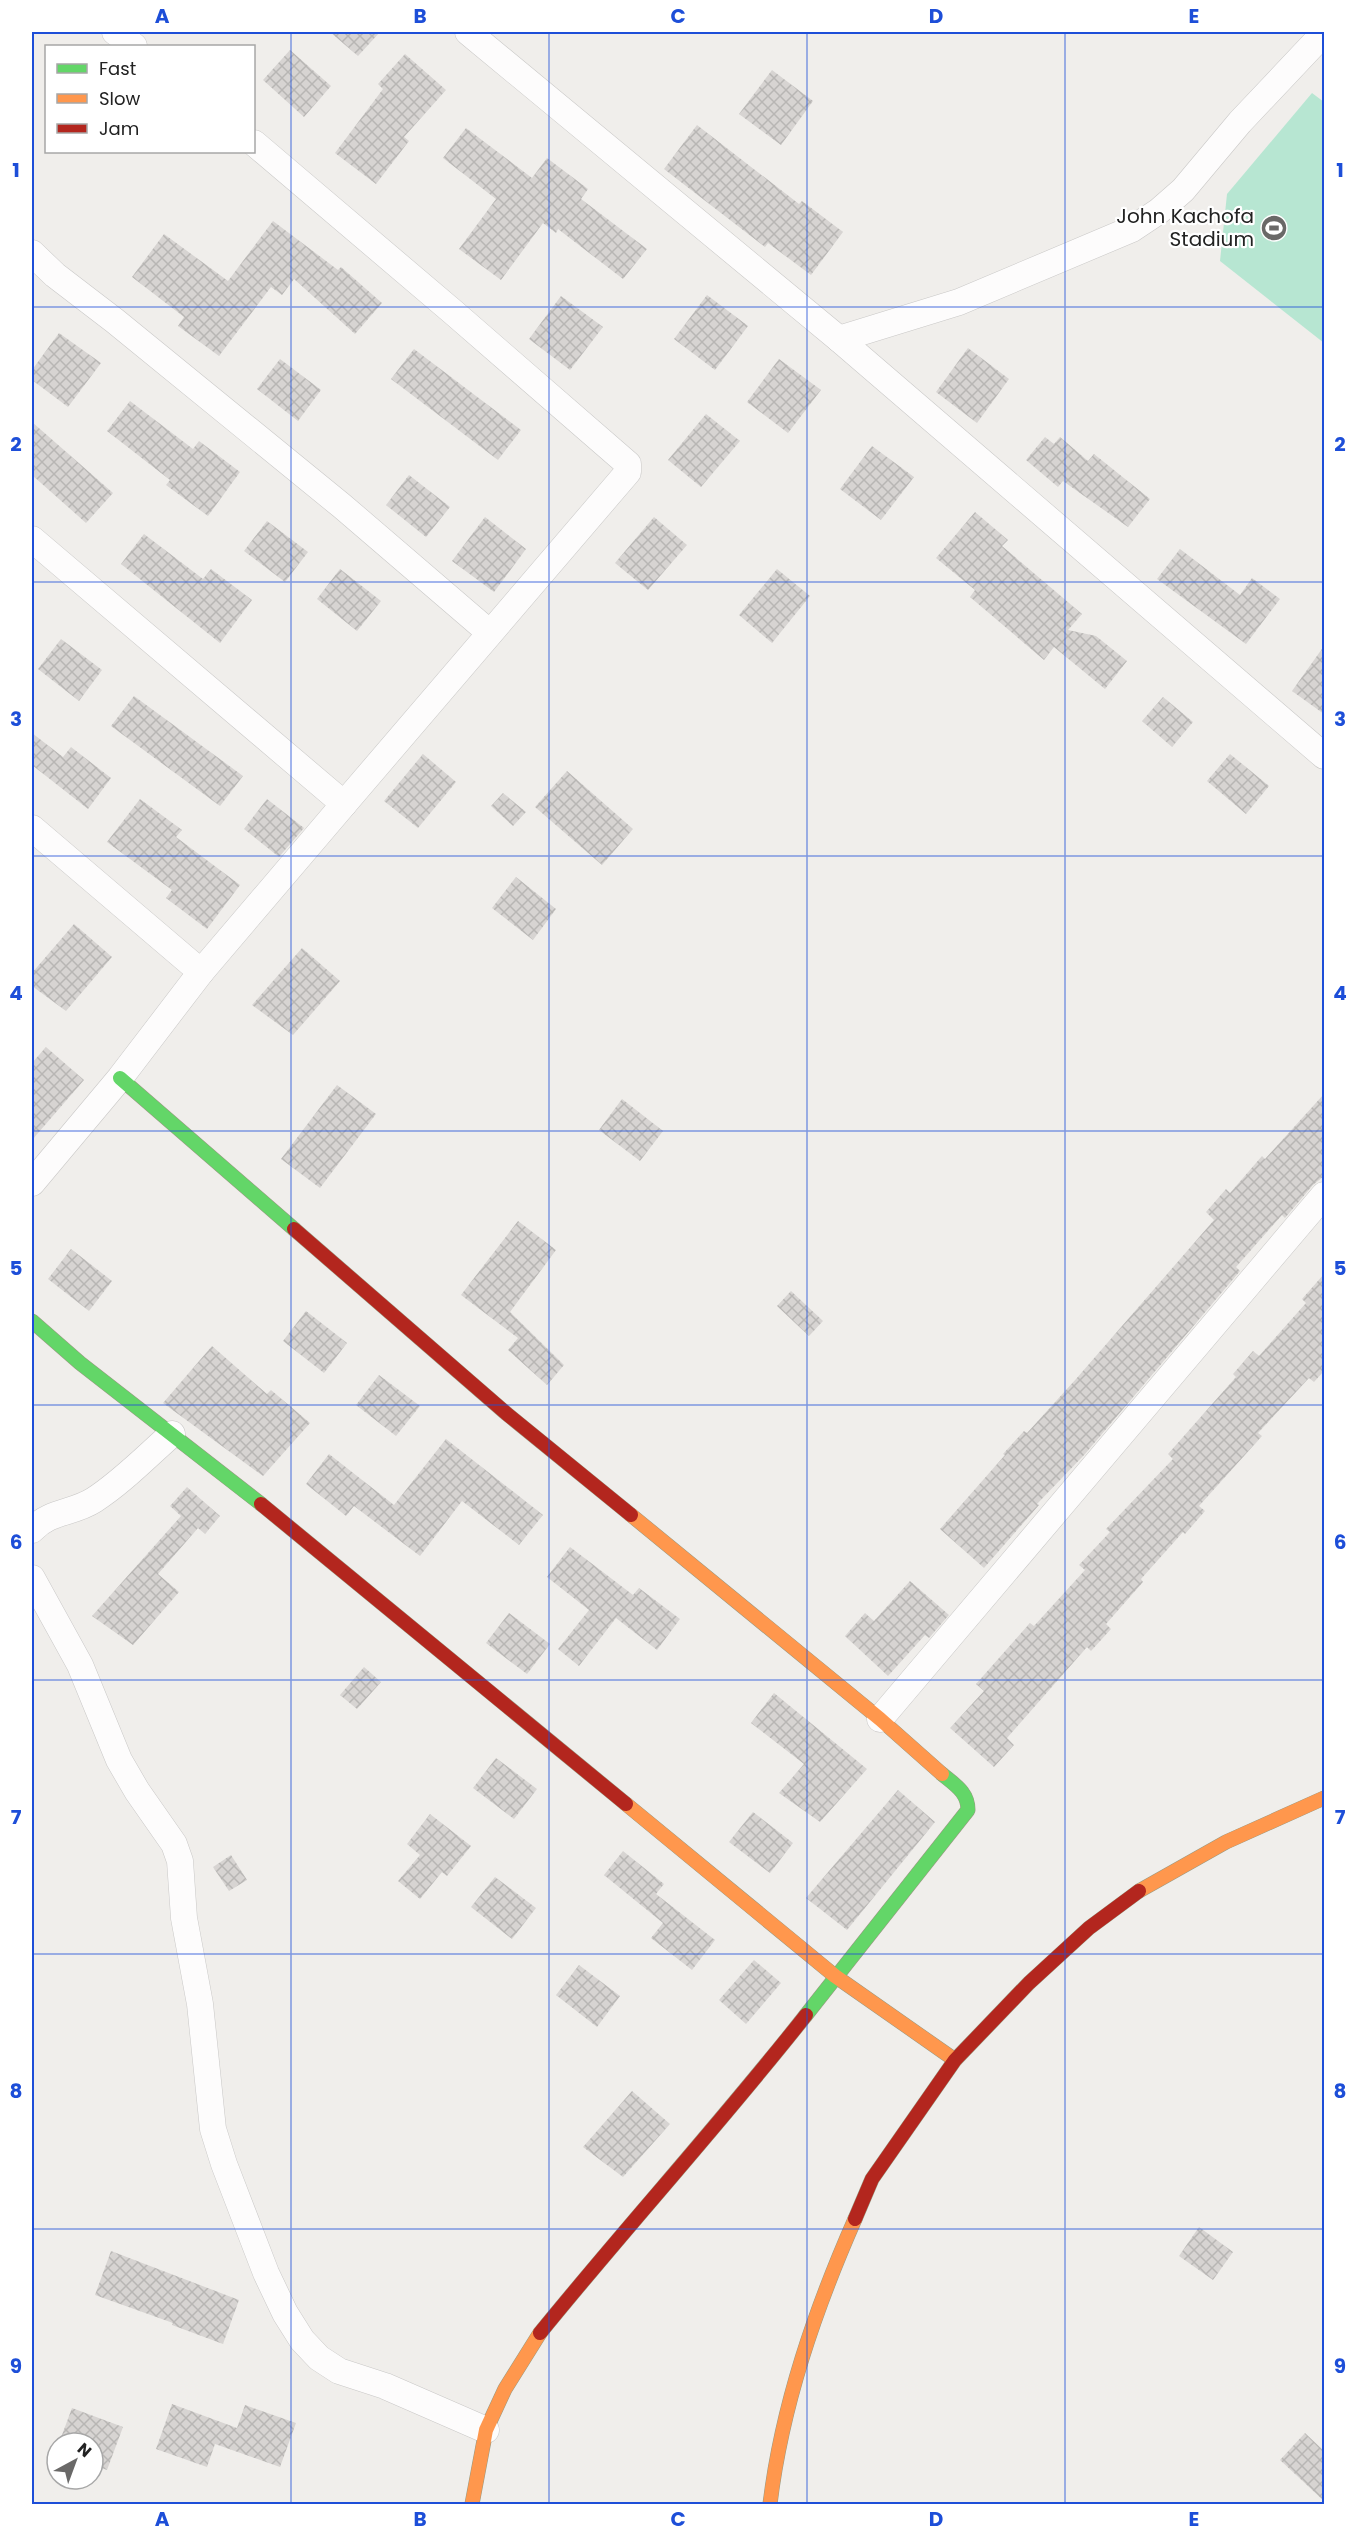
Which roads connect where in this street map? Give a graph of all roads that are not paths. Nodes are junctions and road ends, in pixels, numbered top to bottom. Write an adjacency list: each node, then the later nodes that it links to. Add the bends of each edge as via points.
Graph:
1 (116, 32): 4 (street)
2 (468, 32): 7 (street)
3 (1324, 33): 7 (street, via 1240,122 1183,190 1132,229 959,302)
4 (133, 45)
5 (255, 144): 9 (street, via 628,464 628,472)
6 (32, 253): 9 (street)
7 (839, 339): 10 (street)
8 (32, 539): 11 (street)
9 (490, 633): 11 (street)
10 (1324, 756)
11 (344, 804): 13 (street)
12 (32, 828): 13 (street)
13 (201, 972): 14 (street)
14 (120, 1078): 15 (street); 21 (street, via 507,1414)
15 (32, 1183)
16 (1324, 1195): 21 (street)
17 (32, 1321): 18 (street)
18 (172, 1434): 19 (street, via 108,1491 91,1502 41,1520); 23 (street)
19 (32, 1530)
20 (32, 1578): 25 (street, via 80,1665 119,1760 174,1844 180,1861 213,2129 266,2273 285,2313 302,2340 339,2371 385,2386)
21 (880, 1719): 23 (street, via 964,1793 968,1810)
22 (1324, 1798): 24 (street, via 1226,1842 1150,1883 1089,1928)
23 (835, 1976): 24 (street); 25 (street, via 749,2087 540,2333 505,2389)
24 (955, 2060): 27 (street, via 872,2179 831,2273 799,2365 775,2461)
25 (486, 2430): 26 (street)
26 (472, 2505)
27 (770, 2505)

